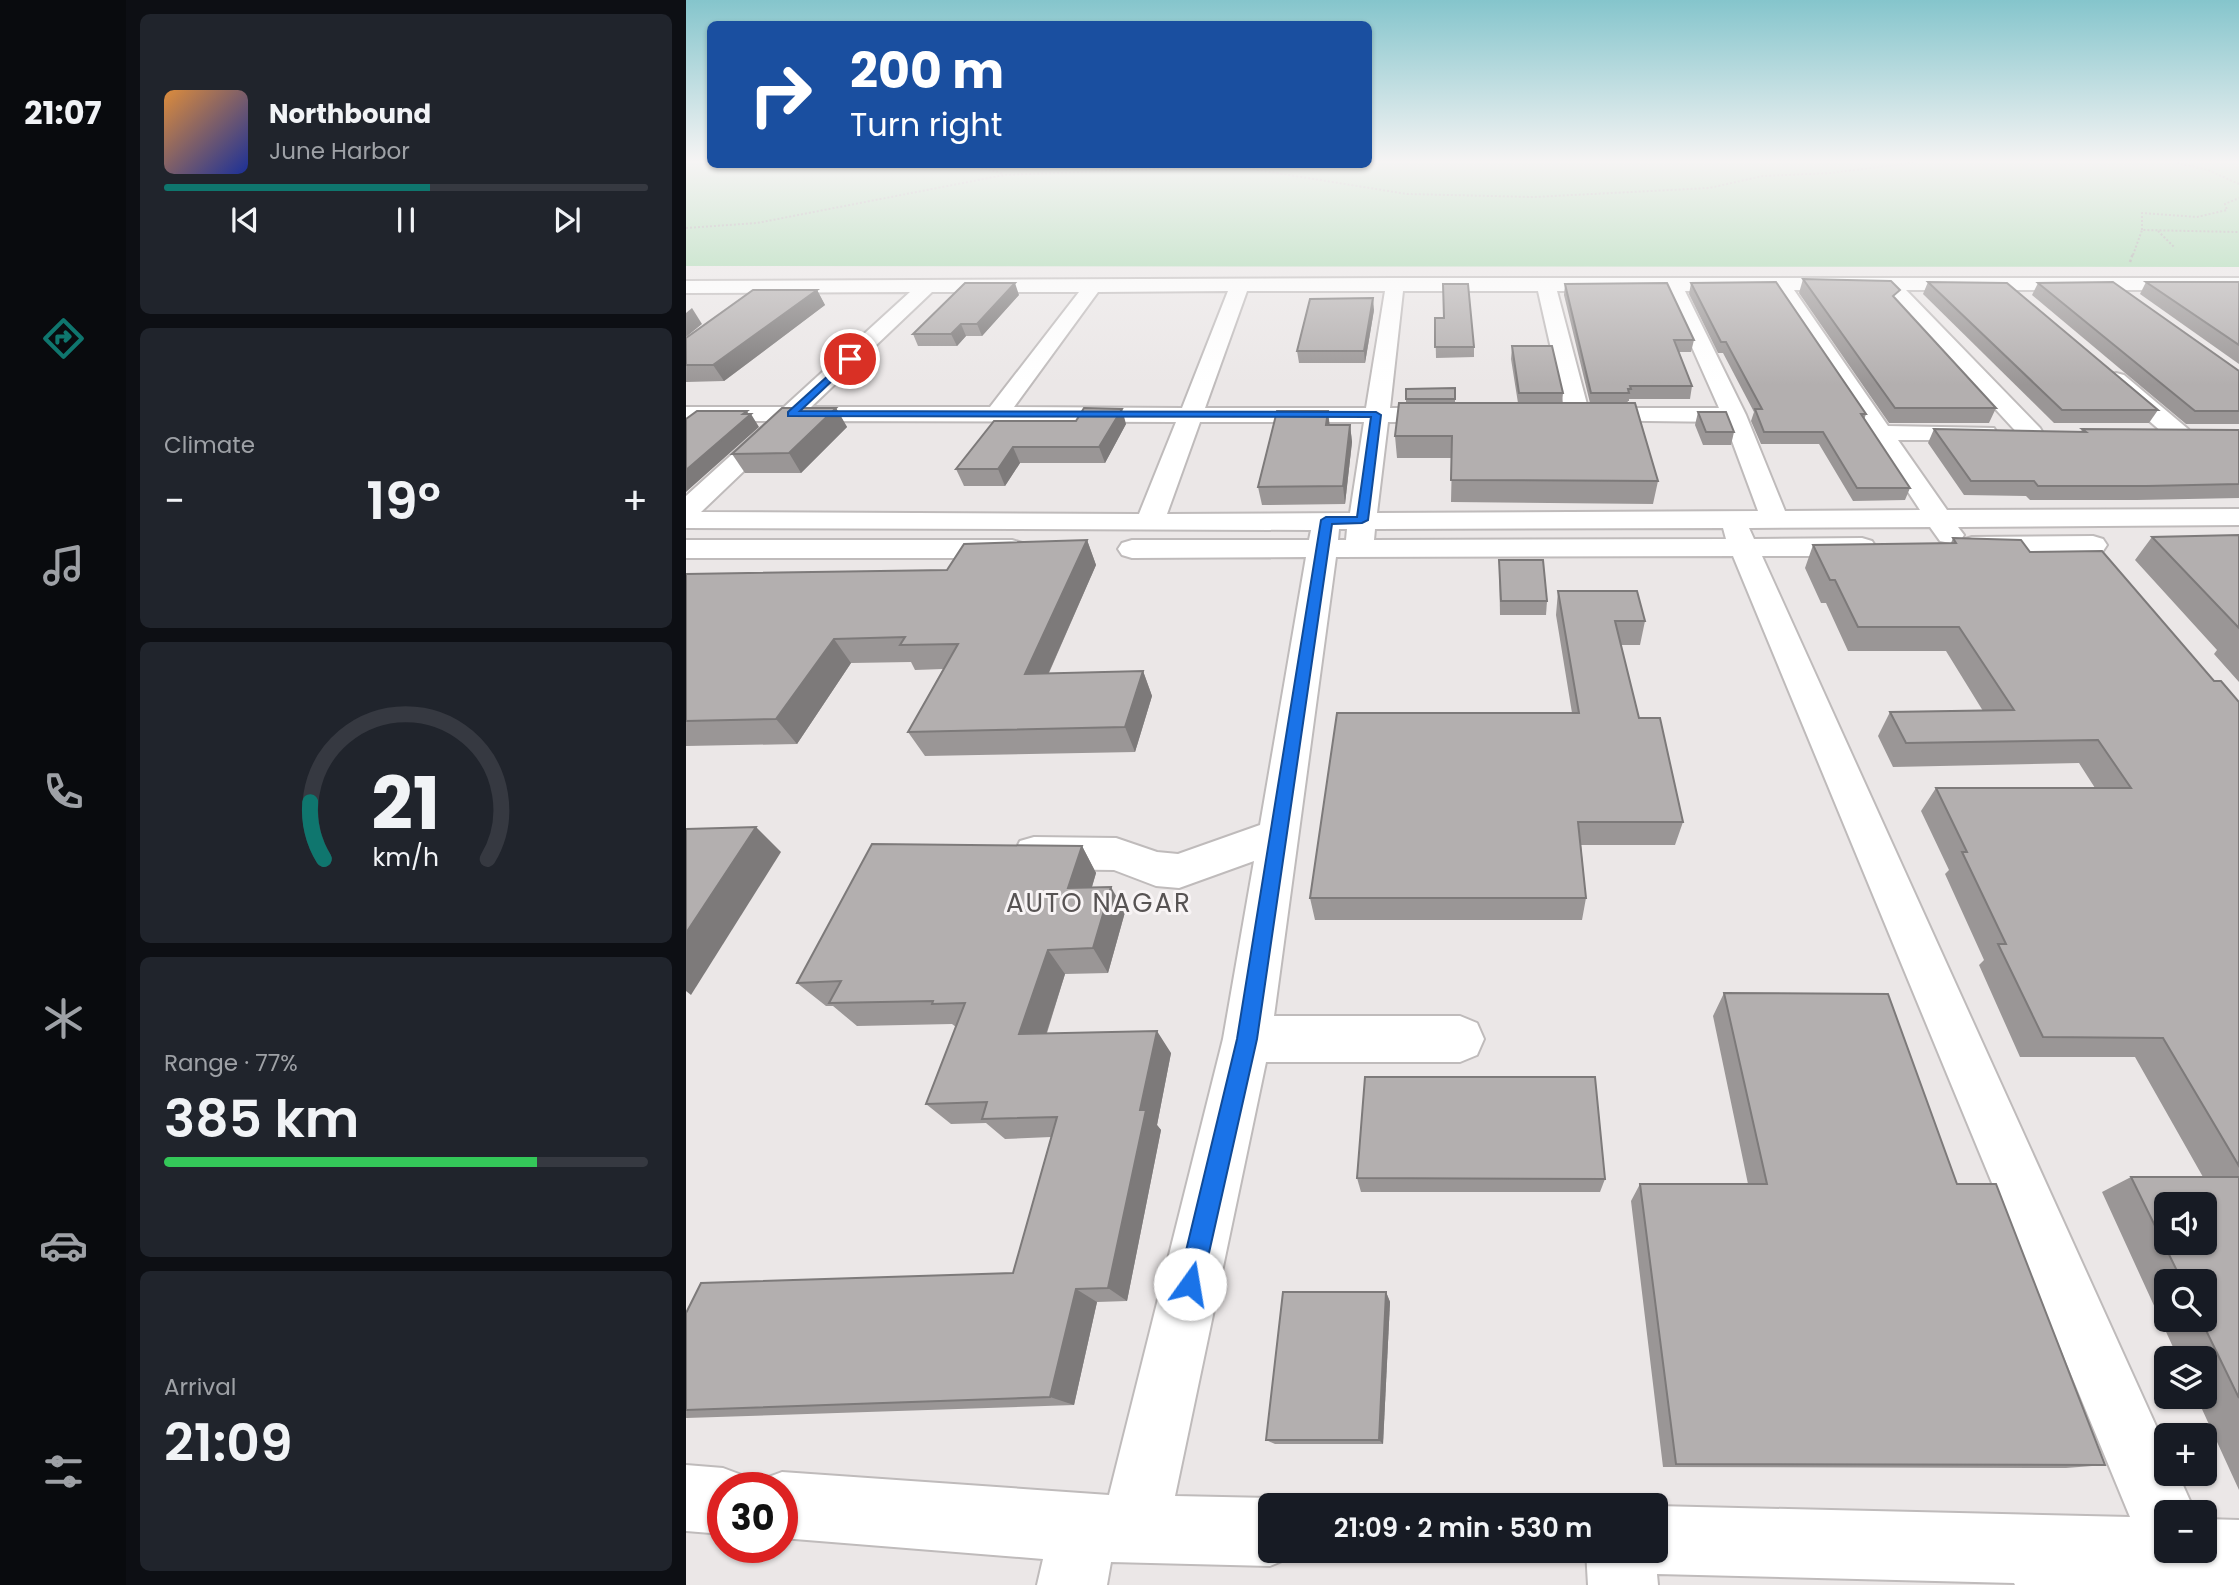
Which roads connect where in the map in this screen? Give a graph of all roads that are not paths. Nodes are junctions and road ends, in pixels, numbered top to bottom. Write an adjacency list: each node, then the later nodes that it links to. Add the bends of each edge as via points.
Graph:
1 (1395, 284): 10 (street); 11 (street); 24 (street)
2 (1673, 284): 3 (street); 11 (street); 28 (street)
3 (1780, 284): 4 (street); 29 (street)
4 (1890, 284): 5 (street); 30 (street)
5 (2004, 284): 6 (street); 16 (street)
6 (2109, 284): 7 (street); 17 (street)
7 (2211, 284): 8 (street); 15 (street)
8 (2239, 284)
9 (1094, 285): 10 (street); 13 (street); 22 (street)
10 (1240, 285): 23 (street)
11 (1546, 285): 27 (street)
12 (770, 286): 13 (street); 14 (street); 18 (street)
13 (928, 286): 21 (street)
14 (686, 287)
15 (2239, 300)
16 (2024, 302)
17 (2142, 307)
18 (738, 310)
19 (2096, 363): 32 (street, via 2191,434)
20 (686, 414): 21 (street)
21 (791, 414): 22 (street); 33 (street)
22 (996, 414): 23 (street)
23 (1189, 414): 24 (street); 37 (street)
24 (1376, 415): 25 (street); 39 (street)
25 (1470, 415)
26 (1551, 415): 27 (street)
27 (1578, 415): 28 (street)
28 (1734, 415): 38 (street)
29 (1880, 433): 30 (street); 34 (street)
30 (2031, 433): 31 (street)
31 (2058, 433)
32 (2138, 433)
33 (686, 511)
34 (1940, 518): 36 (street); 38 (street); 40 (street, via 1942,546)
35 (686, 520): 37 (street)
36 (2236, 520)
37 (1150, 522): 39 (street)
38 (1751, 529): 39 (street); 42 (street); 53 (street)
39 (1342, 534): 45 (street); 47 (street)
40 (2083, 545): 41 (street); 46 (street)
41 (2122, 545)
42 (1886, 547)
43 (686, 549): 44 (street, via 746,563)
44 (1041, 549)
45 (1111, 549)
46 (2111, 576)
47 (1278, 835): 48 (street, via 1179,871 1156,869 1116,854); 49 (street)
48 (997, 853)
49 (1247, 1039): 50 (street); 57 (street)
50 (1460, 1039)
51 (686, 1498): 52 (street)
52 (707, 1500)
53 (2172, 1500)
54 (798, 1507): 57 (street)
55 (1258, 1533): 57 (street)
56 (1668, 1541): 60 (street)
57 (1097, 1547)
58 (2154, 1551): 60 (street)
59 (1621, 1563): 61 (street)
60 (2044, 1567)
61 (1623, 1585)

